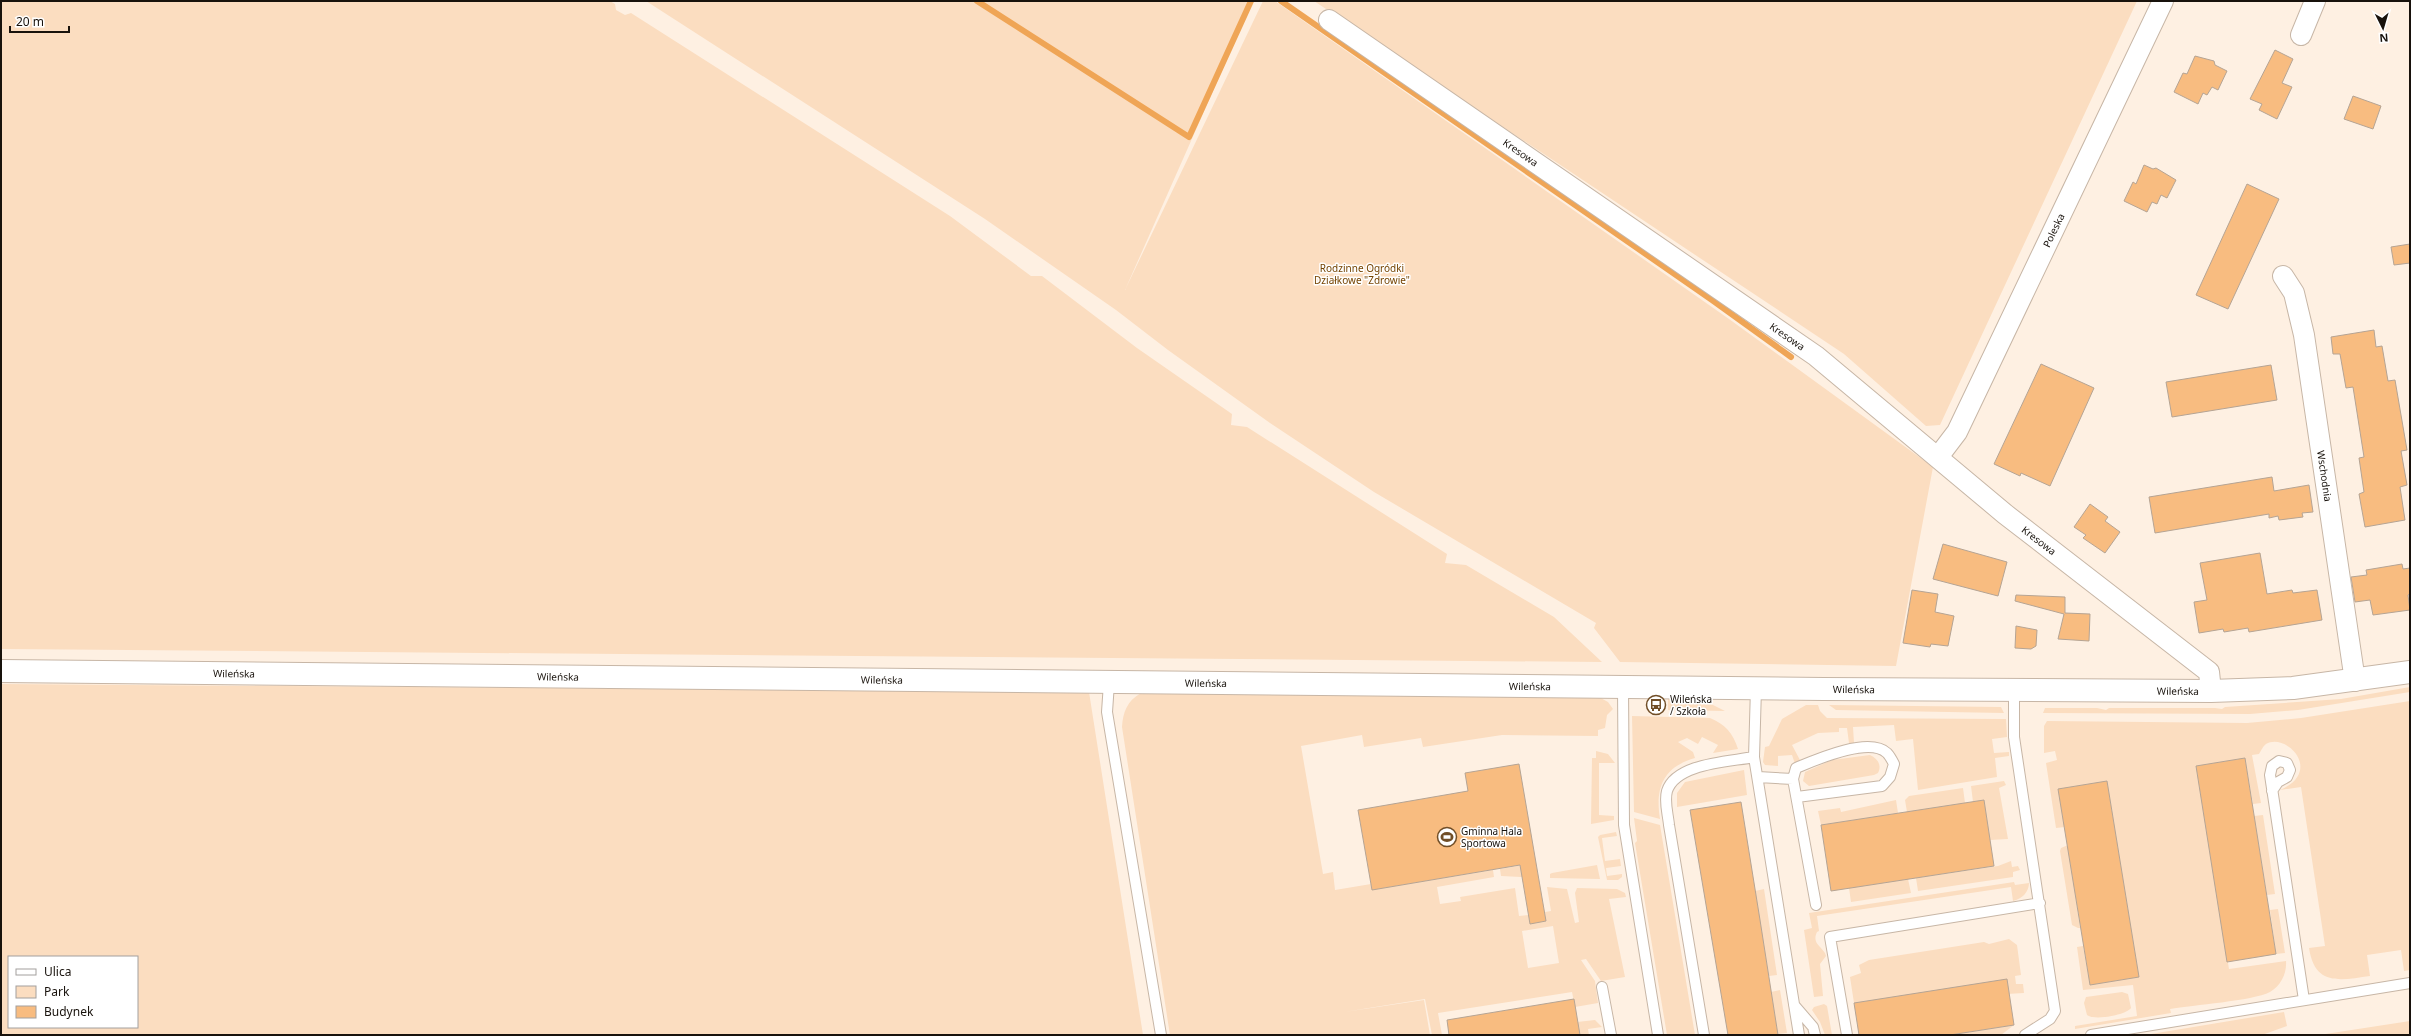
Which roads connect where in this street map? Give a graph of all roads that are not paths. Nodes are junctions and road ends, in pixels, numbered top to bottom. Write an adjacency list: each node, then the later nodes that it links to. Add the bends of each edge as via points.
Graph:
1 (2163, 1): 6 (street, Poleska, via 1957,432)
2 (2315, 1): 4 (street)
3 (1329, 20): 6 (street, Kresowa, via 1816,356)
4 (2301, 35)
5 (2283, 276): 9 (street, Wschodnia, via 2294,293 2302,321)
6 (1938, 457): 14 (street, Kresowa, via 2005,514 2209,672)
7 (1, 671): 10 (street, Wileńska)
8 (2410, 672): 9 (street, Wileńska)
9 (2354, 681): 14 (street, Wileńska, via 2292,688)
10 (1109, 682): 11 (street, Wileńska); 26 (lane, via 1107,712)
11 (1623, 687): 12 (street, Wileńska); 28 (lane, via 1624,825)
12 (1756, 688): 13 (street, Wileńska); 15 (lane)
13 (2014, 691): 14 (street, Wileńska); 20 (lane, via 2014,737)
14 (2211, 691)
15 (1754, 757): 16 (lane); 29 (lane, via 1686,770 1671,783 1667,792 1670,825)
16 (1758, 777): 17 (lane); 25 (lane)
17 (1793, 779): 19 (lane); 19 (lane, via 1796,768 1830,753 1871,747 1886,752 1894,764 1890,777 1882,786)
18 (2272, 791): 24 (lane)
19 (1797, 797): 21 (lane)
20 (2040, 903): 32 (lane, via 1830,936); 33 (lane, via 2055,1011 2050,1019)
21 (1816, 906)
22 (2410, 983): 24 (lane)
23 (1602, 987): 27 (lane)
24 (2304, 1000): 34 (lane)
25 (1794, 1005): 30 (lane); 31 (lane, via 1813,1027)
26 (1161, 1035)
27 (1611, 1035)
28 (1658, 1035)
29 (1704, 1035)
30 (1799, 1035)
31 (1815, 1035)
32 (1847, 1035)
33 (2025, 1035)
34 (2091, 1035)

